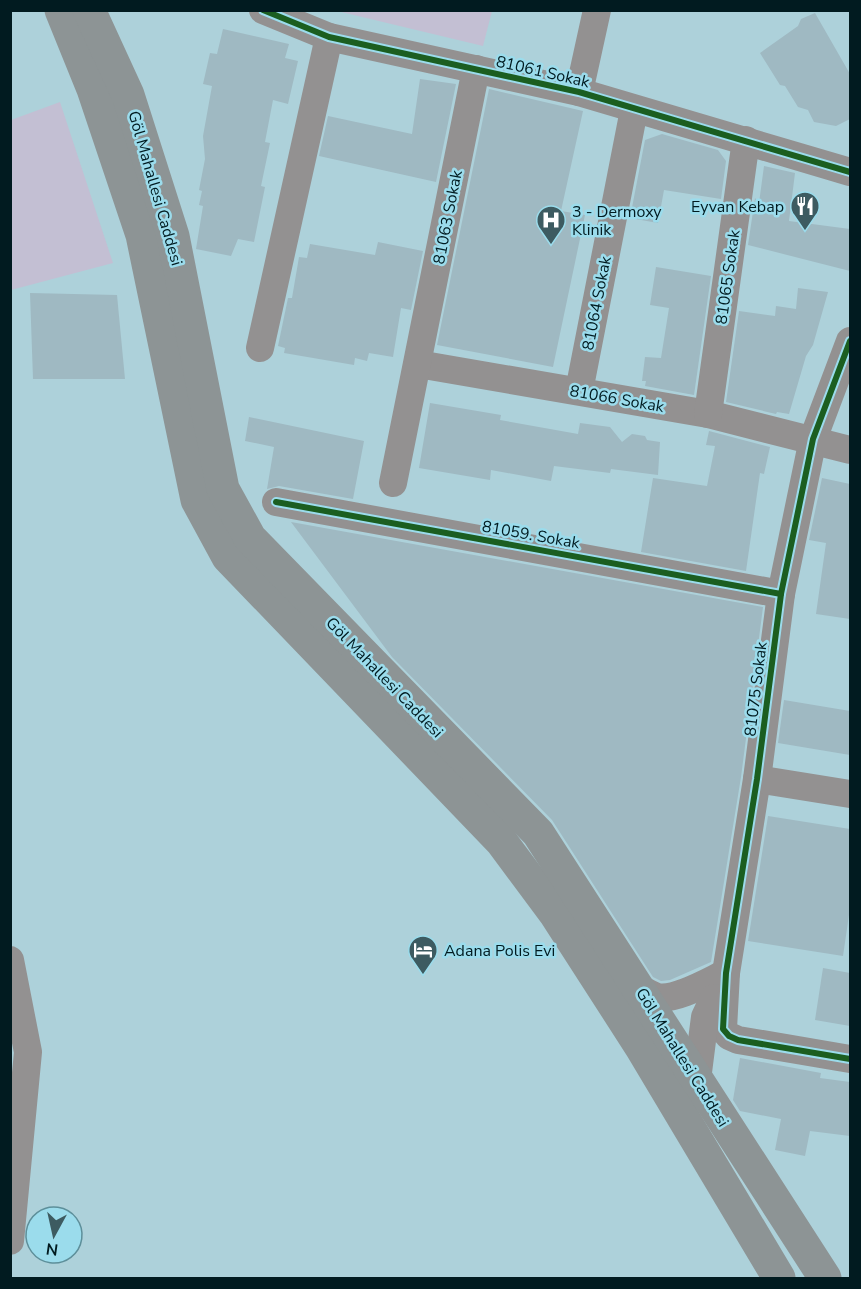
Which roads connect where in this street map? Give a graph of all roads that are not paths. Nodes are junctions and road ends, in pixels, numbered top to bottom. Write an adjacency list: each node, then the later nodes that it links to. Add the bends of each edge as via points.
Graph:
1 (61, 10): 29 (main road, Göl Mahallesi Caddesi, via 93,89 142,235 197,500 228,556 501,841 556,915 641,1047)
2 (89, 10): 25 (main road, Göl Mahallesi Caddesi, via 128,95 173,236 223,489 250,538 538,833)
3 (263, 10): 5 (street, 81061 Sokak)
4 (597, 10): 7 (street)
5 (329, 37): 6 (street, 81061 Sokak); 12 (street)
6 (476, 69): 7 (street, 81061 Sokak); 13 (street, 81063 Sokak)
7 (579, 92): 8 (street, 81061 Sokak)
8 (634, 110): 9 (street, 81061 Sokak); 14 (street, 81064 Sokak)
9 (746, 140): 10 (street, 81061 Sokak); 15 (street, 81065 Sokak)
10 (850, 172)
11 (850, 341): 16 (street, 81075 Sokak)
12 (260, 348)
13 (418, 364): 14 (street, 81066 Sokak); 18 (street, 81063 Sokak)
14 (579, 391): 15 (street, 81066 Sokak)
15 (708, 414): 16 (street, 81066 Sokak)
16 (813, 439): 17 (street, 81066 Sokak); 20 (street, 81075 Sokak)
17 (850, 450)
18 (393, 483)
19 (276, 501): 20 (street, 81059. Sokak)
20 (781, 594): 21 (street, 81075 Sokak)
21 (757, 779): 22 (street); 24 (street, 81075 Sokak)
22 (850, 794)
23 (10, 960): 28 (street, via 28,1052)
24 (726, 973): 25 (street, via 665,997); 26 (street, 81075 Sokak, via 723,1029 729,1036); 27 (street, via 705,1017)
25 (639, 988): 27 (main road, Göl Mahallesi Caddesi)
26 (850, 1059)
27 (697, 1080): 30 (main road, Göl Mahallesi Caddesi)
28 (10, 1241)
29 (779, 1278)
30 (825, 1278)

